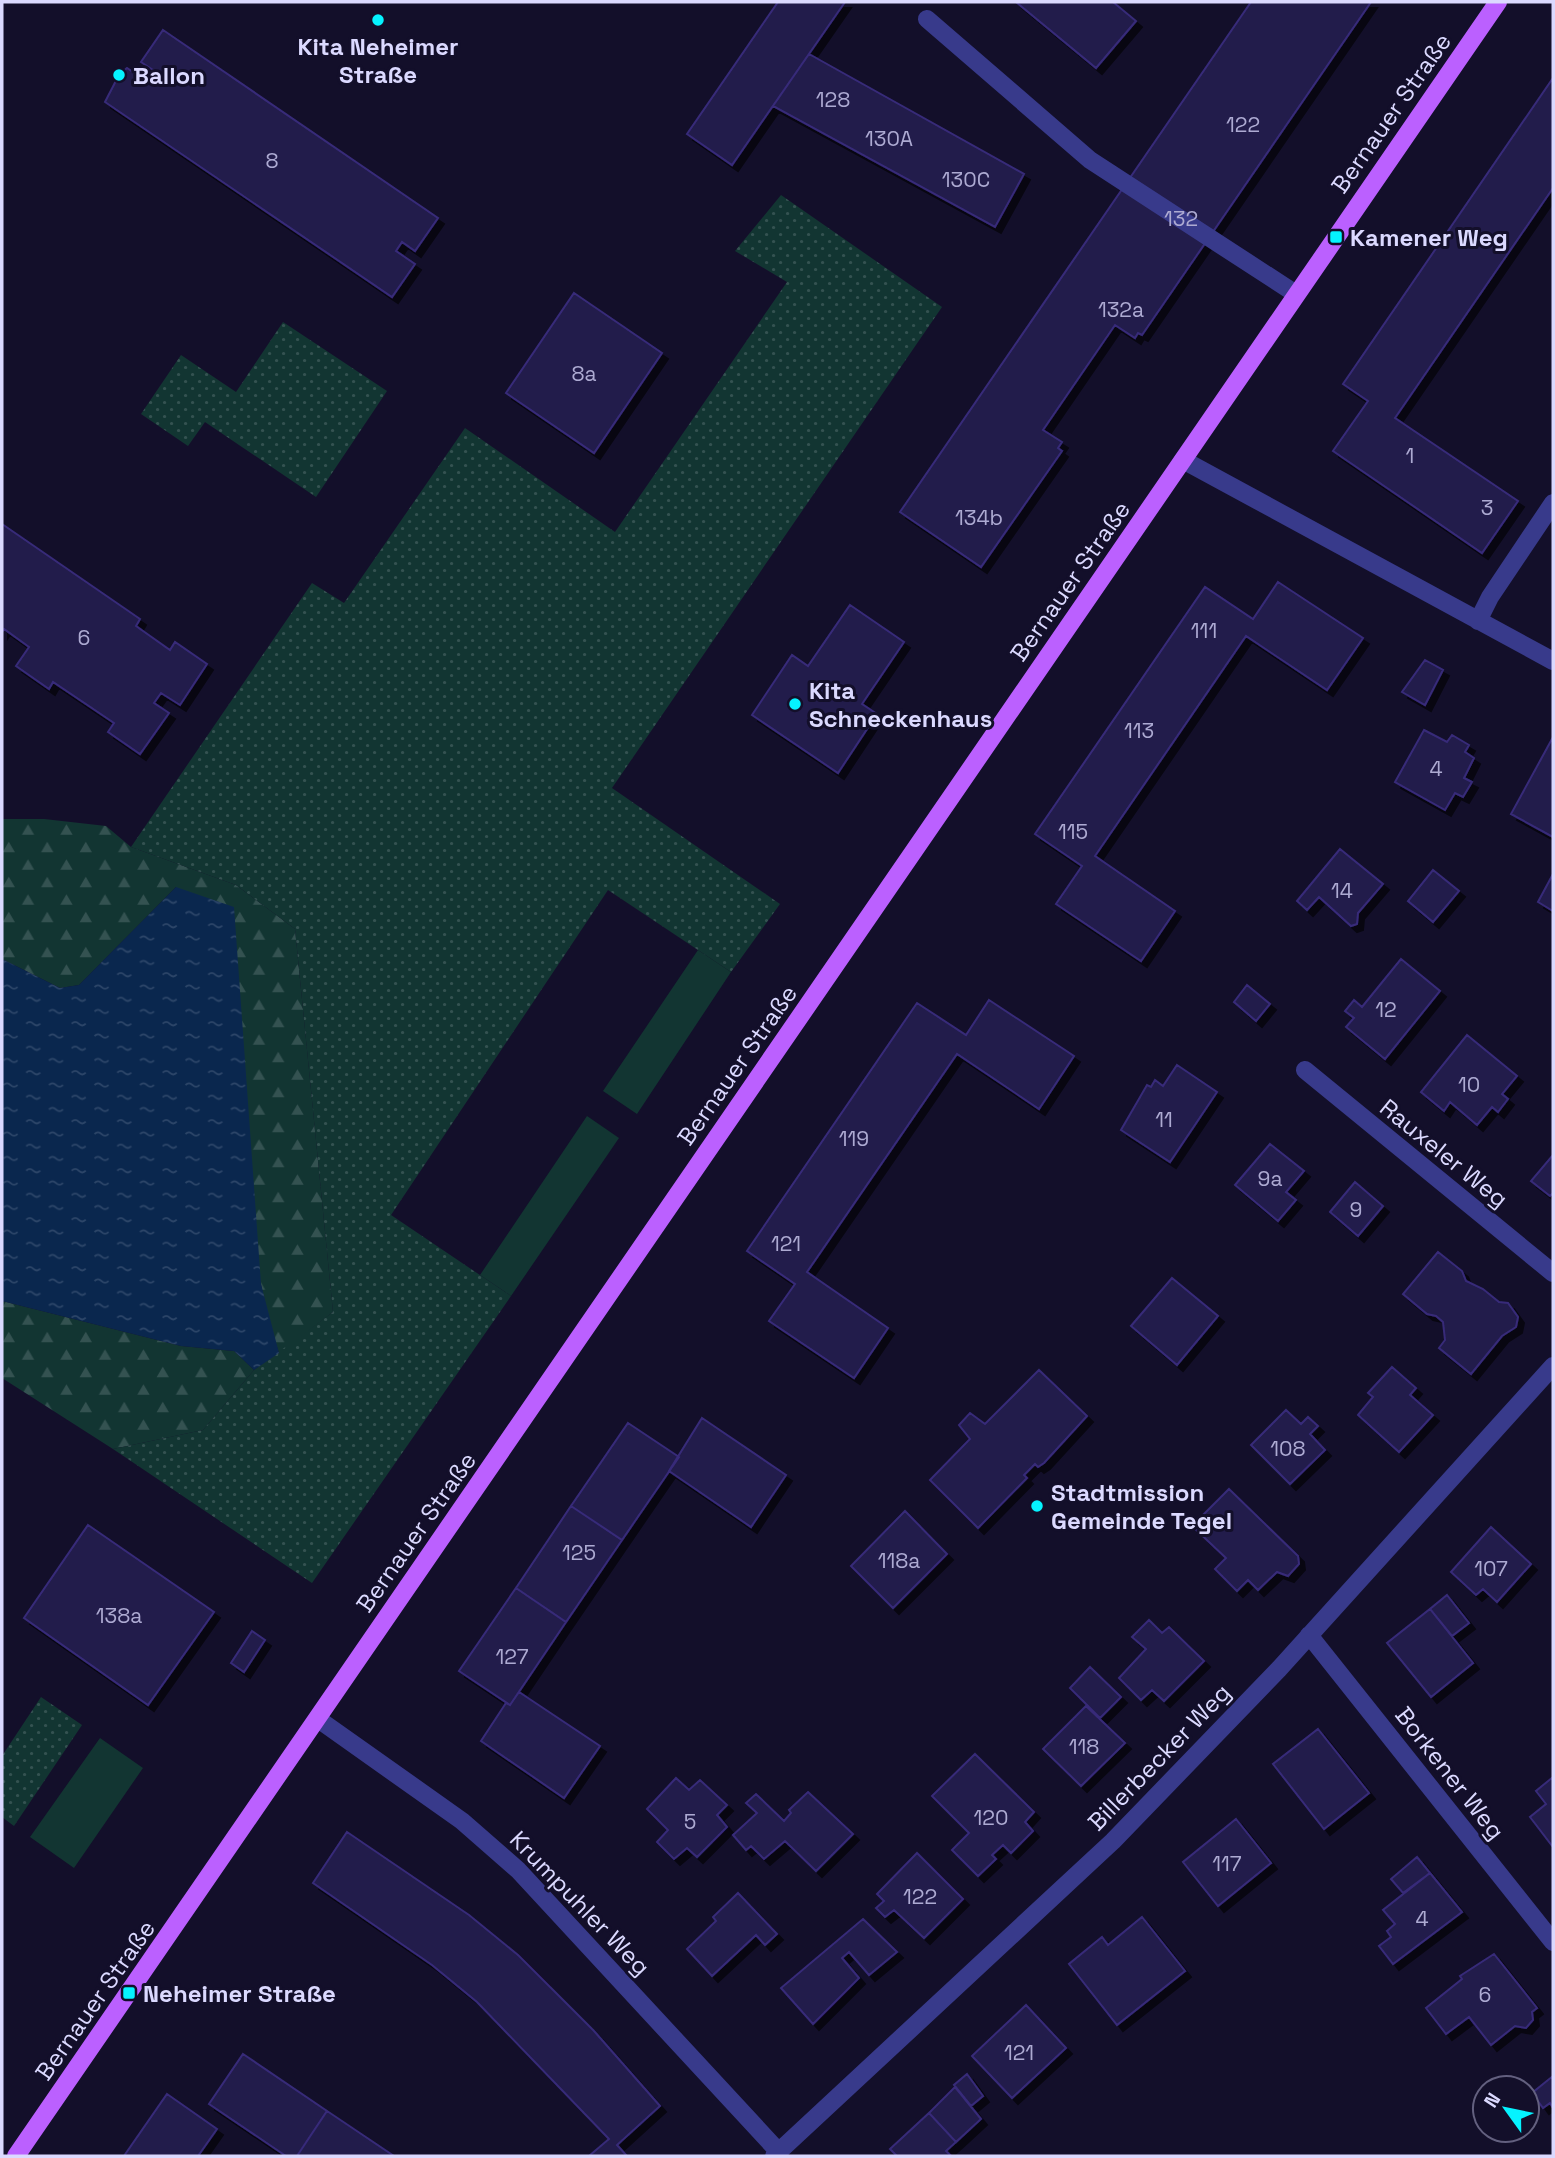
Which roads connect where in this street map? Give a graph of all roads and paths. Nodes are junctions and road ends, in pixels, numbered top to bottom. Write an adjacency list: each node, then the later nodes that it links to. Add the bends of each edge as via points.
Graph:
1 (1498, 2): 3 (main road, Bernauer Straße)
2 (927, 19): 3 (street, via 1090,160)
3 (1296, 294): 4 (main road, Bernauer Straße)
4 (1183, 460): 6 (street); 12 (main road, Bernauer Straße)
5 (1553, 503): 6 (street)
6 (1478, 621): 7 (street)
7 (1553, 661)
8 (1305, 1070): 9 (street, Rauxeler Weg)
9 (1553, 1273)
10 (1553, 1366): 11 (street, Billerbecker Weg)
11 (1310, 1635): 13 (street, Borkener Weg); 14 (street, Billerbecker Weg, via 1113,1841)
12 (318, 1718): 14 (street, Krumpuhler Weg, via 462,1821 518,1870); 15 (main road, Bernauer Straße)
13 (1553, 1942)
14 (777, 2154)
15 (16, 2156)

